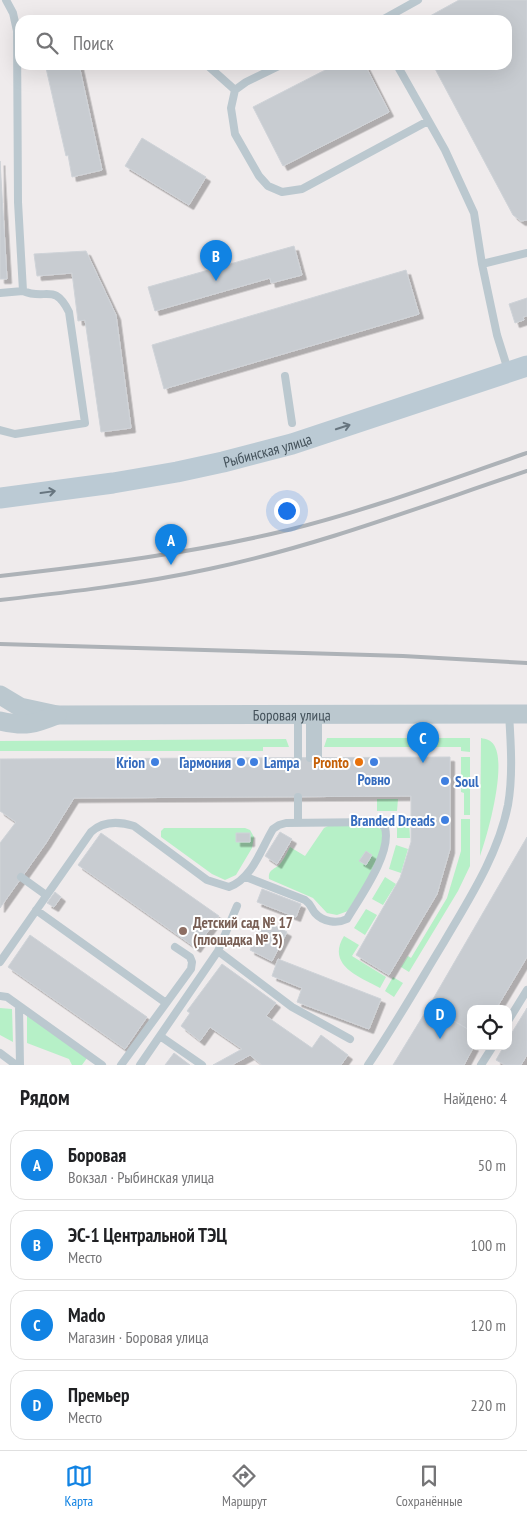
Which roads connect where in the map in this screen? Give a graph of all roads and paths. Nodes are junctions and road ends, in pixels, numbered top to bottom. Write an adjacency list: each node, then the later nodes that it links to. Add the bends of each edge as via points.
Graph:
1 (6, 0): 4 (lane)
2 (418, 0): 3 (lane)
3 (391, 15)
4 (15, 22)
5 (17, 70): 13 (lane, via 18,202)
6 (213, 70): 9 (lane)
7 (271, 70): 9 (lane)
8 (400, 70): 10 (lane)
9 (235, 90): 10 (lane, via 231,108 235,134 258,176 268,186 282,192 302,189)
10 (428, 121): 12 (lane, via 474,213)
11 (527, 253): 12 (lane)
12 (482, 264): 15 (lane, via 497,335)
13 (23, 291): 14 (lane); 18 (lane, via 32,295 52,294 63,299 69,312 85,422 15,434)
14 (0, 293)
15 (518, 369): 19 (main road, Рыбинская улица, one-way to 15, via 113,483 223,462 292,444)
16 (285, 376): 17 (lane)
17 (292, 423)
18 (0, 430)
19 (0, 498)
20 (0, 697): 23 (street, Боровая улица, via 20,707)
21 (309, 714): 22 (street, Боровая улица); 23 (street, Боровая улица); 25 (lane); 26 (lane)
22 (518, 714): 51 (lane, via 508,804 490,858 404,1010)
23 (57, 715): 24 (street, Боровая улица, via 34,724)
24 (0, 721)
25 (298, 758)
26 (314, 758)
27 (298, 797): 28 (lane)
28 (298, 823): 29 (lane, via 273,829); 29 (lane, via 376,822 385,828 386,840 376,869 347,919 336,922 322,918 305,900)
29 (246, 877): 31 (lane, via 239,884 222,886 207,880 134,826 105,824 91,832)
30 (21, 878): 31 (lane)
31 (46, 895): 33 (lane)
32 (237, 906): 35 (lane)
33 (36, 910): 36 (lane); 39 (lane)
34 (175, 947): 39 (lane, via 190,957 191,969)
35 (218, 951): 42 (lane); 43 (lane, via 292,1007)
36 (0, 962)
37 (527, 990): 41 (lane)
38 (0, 996): 40 (lane)
39 (166, 1003): 48 (lane)
40 (19, 1006): 46 (lane); 47 (lane)
41 (512, 1014)
42 (160, 1036): 49 (lane); 50 (lane)
43 (350, 1039)
44 (490, 1050): 52 (lane)
45 (0, 1053): 46 (lane)
46 (18, 1065)
47 (102, 1065)
48 (121, 1065)
49 (140, 1065)
50 (202, 1065)
51 (368, 1065)
52 (481, 1065)

